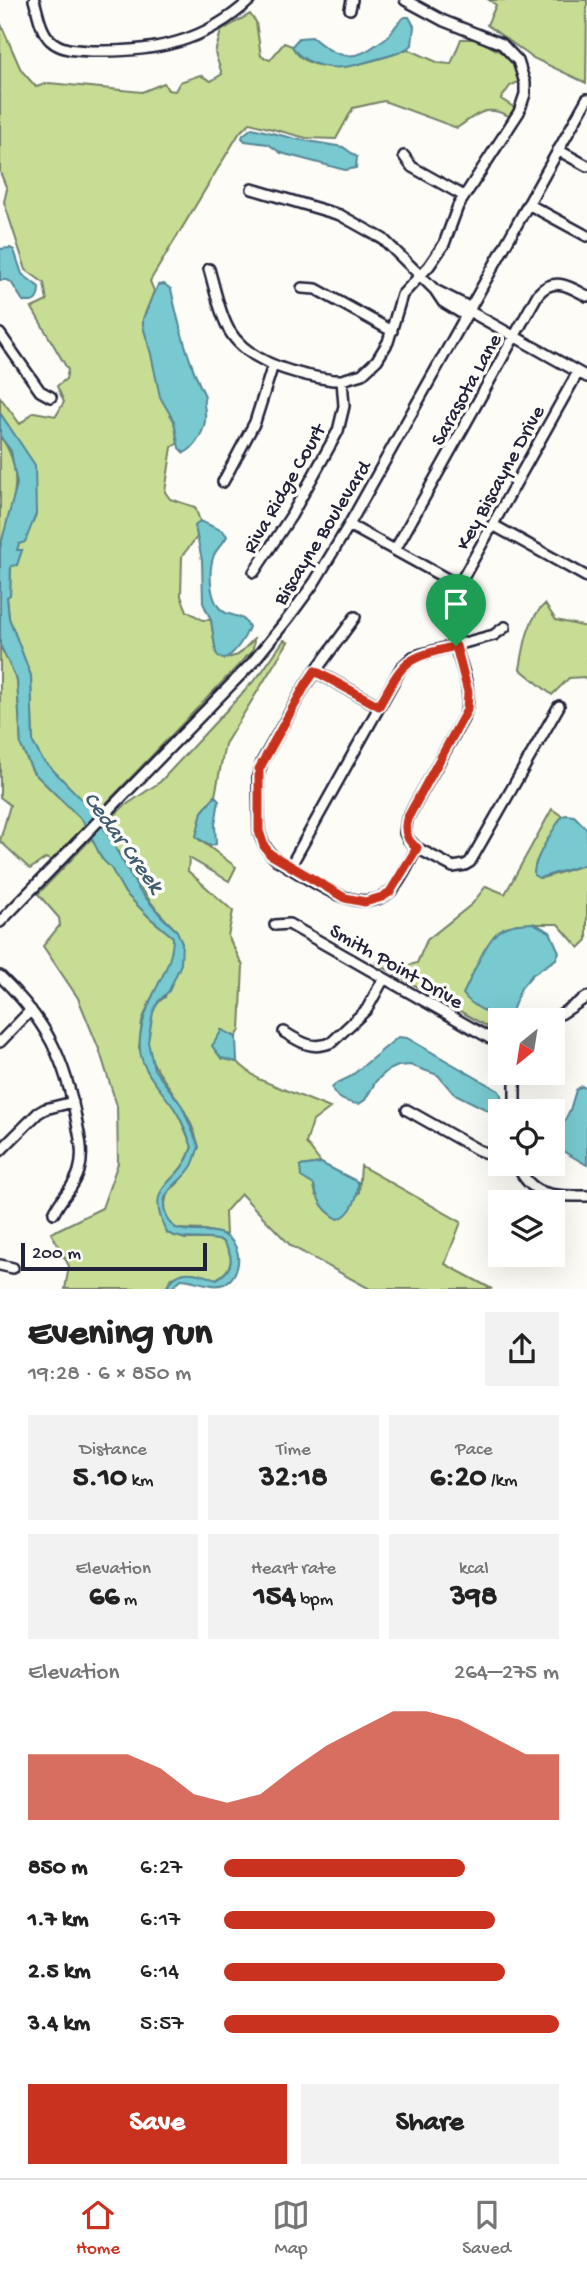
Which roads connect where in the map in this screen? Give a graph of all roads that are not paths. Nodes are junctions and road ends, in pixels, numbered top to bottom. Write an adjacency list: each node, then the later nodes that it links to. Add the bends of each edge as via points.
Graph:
1 (34, 0): 2 (street, via 45,33 60,46 127,51 187,40 224,21)
2 (250, 0)
3 (412, 1): 9 (street, via 444,21 502,44 518,61 525,83 519,113)
4 (587, 99): 5 (street, Biscayne Boulevard)
5 (558, 150): 7 (street); 10 (street, Biscayne Boulevard)
6 (404, 156): 9 (street, via 412,167)
7 (587, 166)
8 (252, 189): 13 (street, via 347,218 383,239)
9 (464, 196): 13 (street, via 444,244)
10 (528, 204): 11 (street); 16 (street, Biscayne Boulevard)
11 (587, 236)
12 (209, 269): 20 (street, via 230,332 252,355)
13 (420, 276): 16 (street, via 443,302); 17 (street, via 402,295)
14 (302, 288): 17 (street, via 316,289)
15 (587, 296): 19 (street, Sarasota Lane, via 565,284 550,284)
16 (469, 311): 19 (street); 27 (street, Biscayne Boulevard)
17 (392, 331): 23 (street, via 372,367)
18 (0, 334): 24 (street, via 40,391)
19 (514, 336): 21 (street); 28 (street, Sarasota Lane)
20 (273, 365): 23 (street); 25 (street, via 255,422)
21 (578, 372): 22 (street); 26 (street, Key Biscayne Drive)
22 (587, 377)
23 (342, 380): 29 (street, Riva Ridge Court, via 344,406 338,431)
24 (51, 397)
25 (223, 482)
26 (493, 524): 30 (street); 31 (street, Key Biscayne Drive)
27 (349, 525): 28 (street); 40 (street, Biscayne Boulevard, via 314,583 228,690)
28 (395, 550): 31 (street)
29 (254, 572)
30 (587, 577)
31 (458, 585): 34 (street, Key Biscayne Drive, via 448,615)
32 (355, 617): 35 (street)
33 (505, 627): 34 (street)
34 (456, 646): 36 (street, via 406,662); 38 (street, Key Biscayne Drive, via 468,692 467,710 407,819 405,833)
35 (315, 671): 36 (street); 39 (street, via 259,769 259,831 270,854)
36 (379, 706): 39 (street)
37 (559, 706): 38 (street, via 470,862 453,867)
38 (417, 848): 39 (street, via 397,883 382,897 365,902 345,898)
39 (290, 867)
40 (1, 920)
41 (275, 925): 43 (street, Smith Point Drive, via 289,924)
42 (0, 976): 45 (street)
43 (384, 978): 47 (street, via 367,1009 332,1042 312,1046); 48 (street, Smith Point Drive)
44 (587, 997): 46 (street)
45 (31, 1010): 49 (street); 50 (street, via 59,1055)
46 (565, 1011)
47 (284, 1032)
48 (488, 1037)
49 (0, 1042)
50 (73, 1102): 52 (street, via 38,1113); 56 (street, via 80,1169)
51 (407, 1110): 53 (street)
52 (0, 1151)
53 (488, 1154)
54 (524, 1176): 55 (street, via 544,1193)
55 (587, 1196)
56 (54, 1213)
57 (0, 1265): 58 (street)
58 (13, 1268)

